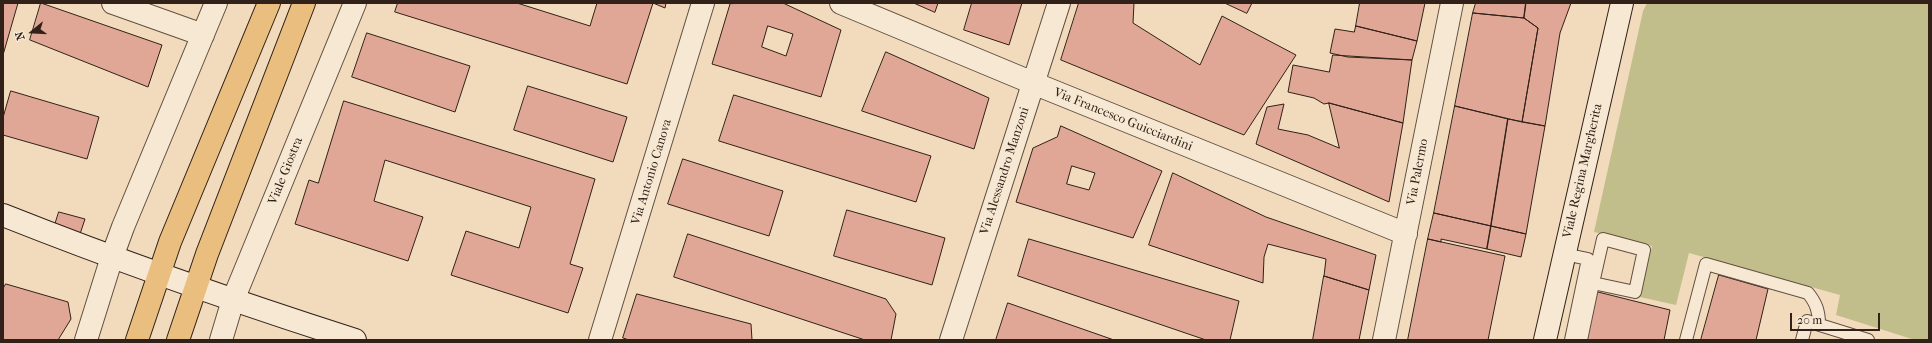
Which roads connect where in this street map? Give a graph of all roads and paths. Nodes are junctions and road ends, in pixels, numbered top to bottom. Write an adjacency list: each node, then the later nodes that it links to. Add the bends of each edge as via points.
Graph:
1 (113, 3): 11 (street)
2 (216, 3): 11 (street)
3 (269, 3): 17 (main road)
4 (304, 3): 19 (main road)
5 (355, 3): 20 (street, Viale Giostra)
6 (703, 3): 27 (street, Via Antonio Canova)
7 (841, 3): 12 (street, Via Francesco Guicciardini)
8 (1059, 3): 12 (street, Via Alessandro Manzoni)
9 (1452, 3): 14 (street, Via Palermo)
10 (1622, 3): 15 (street, Viale Regina Margherita)
11 (203, 35): 16 (street)
12 (1033, 83): 14 (street, Via Francesco Guicciardini); 28 (street, Via Alessandro Manzoni)
13 (3, 215): 16 (street)
14 (1406, 234): 29 (street, Via Palermo)
15 (1564, 254): 30 (street, Viale Regina Margherita); 31 (lane, via 1588,259)
16 (112, 257): 17 (street); 22 (street)
17 (159, 273): 19 (street); 23 (main road)
18 (1593, 282): 18 (lane, via 1635,292 1644,250 1602,239); 32 (lane)
19 (196, 286): 20 (street); 24 (main road)
20 (233, 300): 25 (street, Viale Giostra); 26 (street)
21 (1818, 324): 33 (lane, via 1819,312 1808,293 1706,264); 34 (lane, via 1807,321); 35 (lane)
22 (86, 340)
23 (137, 340)
24 (178, 340)
25 (221, 340)
26 (355, 340)
27 (600, 340)
28 (951, 340)
29 (1384, 340)
30 (1545, 340)
31 (1571, 340)
32 (1581, 340)
33 (1686, 340)
34 (1802, 340)
35 (1868, 340)

